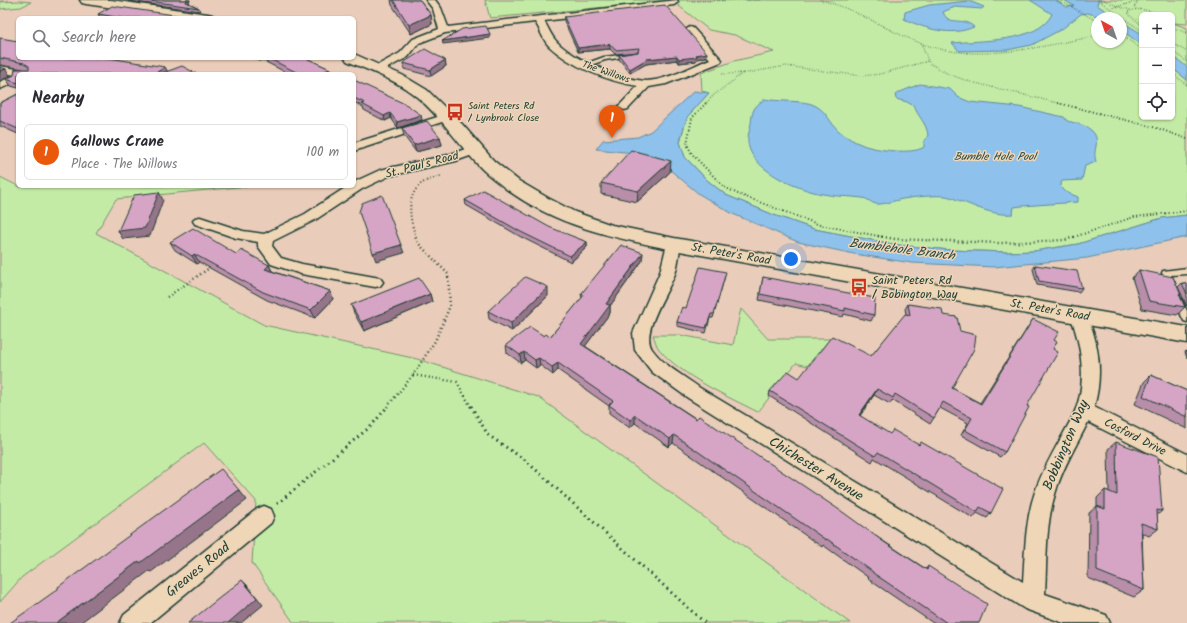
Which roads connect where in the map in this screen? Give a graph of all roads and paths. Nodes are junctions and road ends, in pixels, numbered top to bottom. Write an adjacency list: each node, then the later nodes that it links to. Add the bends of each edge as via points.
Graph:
1 (10, 0): 11 (path)
2 (86, 0): 18 (street)
3 (430, 0): 24 (street, via 437,8)
4 (760, 0): 12 (path)
5 (820, 0): 29 (path)
6 (1059, 0): 20 (path)
7 (1098, 0): 14 (path)
8 (1104, 0): 13 (path)
9 (1142, 0): 10 (path)
10 (1138, 1): 13 (path); 15 (path, via 1134,6)
11 (0, 2)
12 (674, 2): 19 (street)
13 (1118, 6): 14 (path); 16 (path)
14 (1111, 8): 22 (path)
15 (1136, 9): 16 (path); 17 (path)
16 (1131, 10): 21 (path, via 1128,12 1129,15)
17 (1153, 12)
18 (194, 16)
19 (538, 18): 24 (street); 38 (street, The Willows, via 556,46 573,60)
20 (1091, 18)
21 (1139, 23)
22 (1138, 28)
23 (1175, 28): 26 (path)
24 (444, 30): 40 (street, via 416,41 404,55)
25 (690, 30): 44 (street, The Willows, via 708,53 717,60 662,82)
26 (1187, 33)
27 (1091, 37): 29 (path, via 998,53 962,52)
28 (1127, 39): 31 (path)
29 (921, 43): 36 (path)
30 (1175, 45): 32 (path)
31 (1140, 48)
32 (1187, 52)
33 (1175, 53): 37 (path)
34 (636, 54): 38 (lane)
35 (356, 60): 40 (street, St. Peter's Road)
36 (928, 61): 49 (path, via 948,74 971,82 1157,128); 55 (path, via 880,74 862,76 786,66 743,73 692,118 687,144 692,154 724,187 738,194 820,225 895,239 1000,243 1065,240 1134,217)
37 (1187, 62)
38 (585, 65): 44 (street, The Willows, via 613,76)
39 (0, 69): 41 (street)
40 (378, 69): 48 (street, St. Peter's Road, via 422,93)
41 (16, 72)
42 (1175, 75): 45 (path)
43 (16, 78): 46 (street)
44 (646, 84): 47 (street, The Willows)
45 (1187, 85)
46 (0, 86)
47 (624, 107)
48 (447, 117): 50 (street); 51 (street, St. Peter's Road)
49 (1187, 139)
50 (356, 146)
51 (474, 150): 53 (street, St. Paul's Road, via 452,158 385,173); 58 (street, St. Peter's Road, via 513,185 568,216 608,230)
52 (442, 176): 66 (path, via 421,184 412,195 410,221 418,243 448,274 450,306 435,341)
53 (356, 187)
54 (354, 188): 57 (street, St. Paul's Road, via 310,217)
55 (1187, 211)
56 (200, 221): 57 (street, via 241,235)
57 (266, 239): 61 (street, via 265,246 276,261 301,269)
58 (674, 244): 63 (street, St. Peter's Road); 70 (street, Chichester Avenue, via 668,272 641,333 643,350 658,367 694,393)
59 (217, 263): 62 (path)
60 (1187, 271): 64 (lane, via 1166,273)
61 (375, 282)
62 (167, 297)
63 (1078, 315): 65 (street, St. Peter's Road); 67 (street, Bobbington Way, via 1084,328 1091,362)
64 (1187, 319)
65 (1187, 335)
66 (413, 374): 69 (path, via 371,426); 72 (path, via 457,382 488,435 525,460)
67 (1084, 411): 68 (street, Cosford Drive); 70 (street, Bobbington Way, via 1053,470 1045,493 1038,522)
68 (1187, 463)
69 (264, 516): 71 (street, Greaves Road)
70 (1033, 601): 73 (street, Chichester Avenue)
71 (132, 623)
72 (705, 623)
73 (1098, 623)

